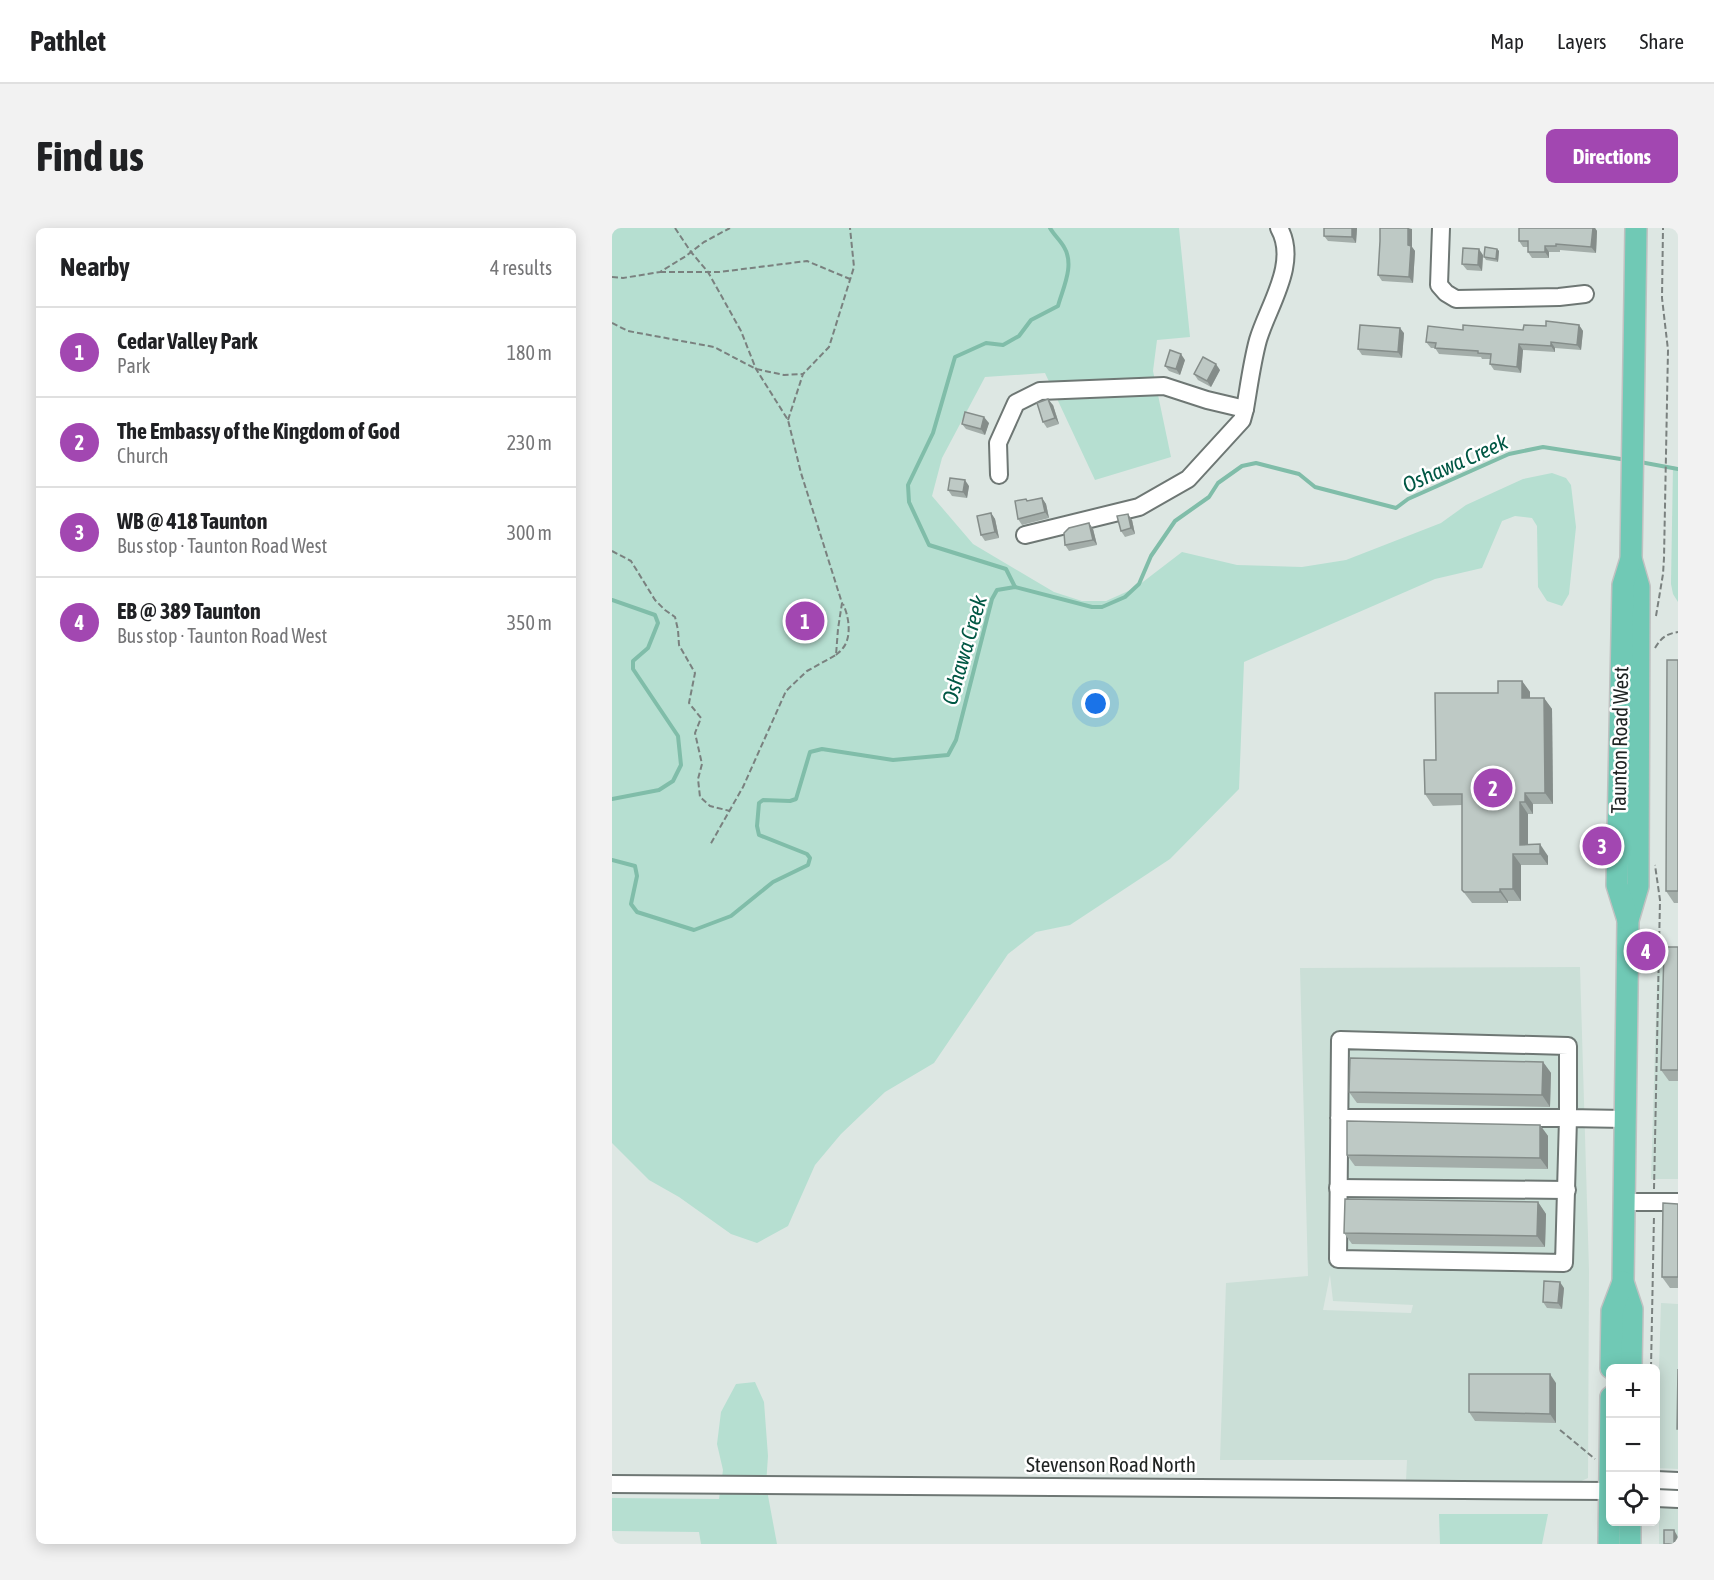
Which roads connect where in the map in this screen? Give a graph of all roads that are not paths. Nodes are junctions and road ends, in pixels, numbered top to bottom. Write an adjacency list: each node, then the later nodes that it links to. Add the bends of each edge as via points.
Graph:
1 (1279, 228): 5 (street, via 1284,263 1279,291 1259,339)
2 (1441, 228): 4 (street, via 1439,285 1456,299)
3 (1636, 228): 10 (main road, Taunton Road West, via 1631,559 1639,587 1639,818 1638,886 1628,920)
4 (1585, 294)
5 (1245, 409): 6 (street, via 1164,386 1040,390 1016,403 998,443); 7 (street, via 1242,420 1188,479 1139,507)
6 (999, 475)
7 (1025, 535)
8 (1339, 1118): 9 (street); 9 (street, via 1340,1040 1568,1046); 11 (street)
9 (1568, 1119): 10 (street); 12 (street)
10 (1625, 1119): 13 (main road, Taunton Road West)
11 (1338, 1188): 12 (street); 12 (street, via 1338,1259 1564,1263)
12 (1567, 1190)
13 (1624, 1202): 14 (street); 15 (main road, Taunton Road West)
14 (1678, 1202)
15 (1623, 1282): 16 (main road, Taunton Road West, via 1612,1311); 17 (main road, Taunton Road West, via 1632,1309)
16 (1611, 1364)
17 (1631, 1364)
18 (1611, 1418): 19 (main road)
19 (1610, 1472)
20 (1660, 1480): 21 (street)
21 (1678, 1481)
22 (612, 1484): 23 (street, Stevenson Road North)
23 (1606, 1491)
24 (1660, 1498): 25 (street)
25 (1678, 1499)
26 (1609, 1526): 28 (main road)
27 (1630, 1526): 29 (main road)
28 (1609, 1544)
29 (1630, 1544)

